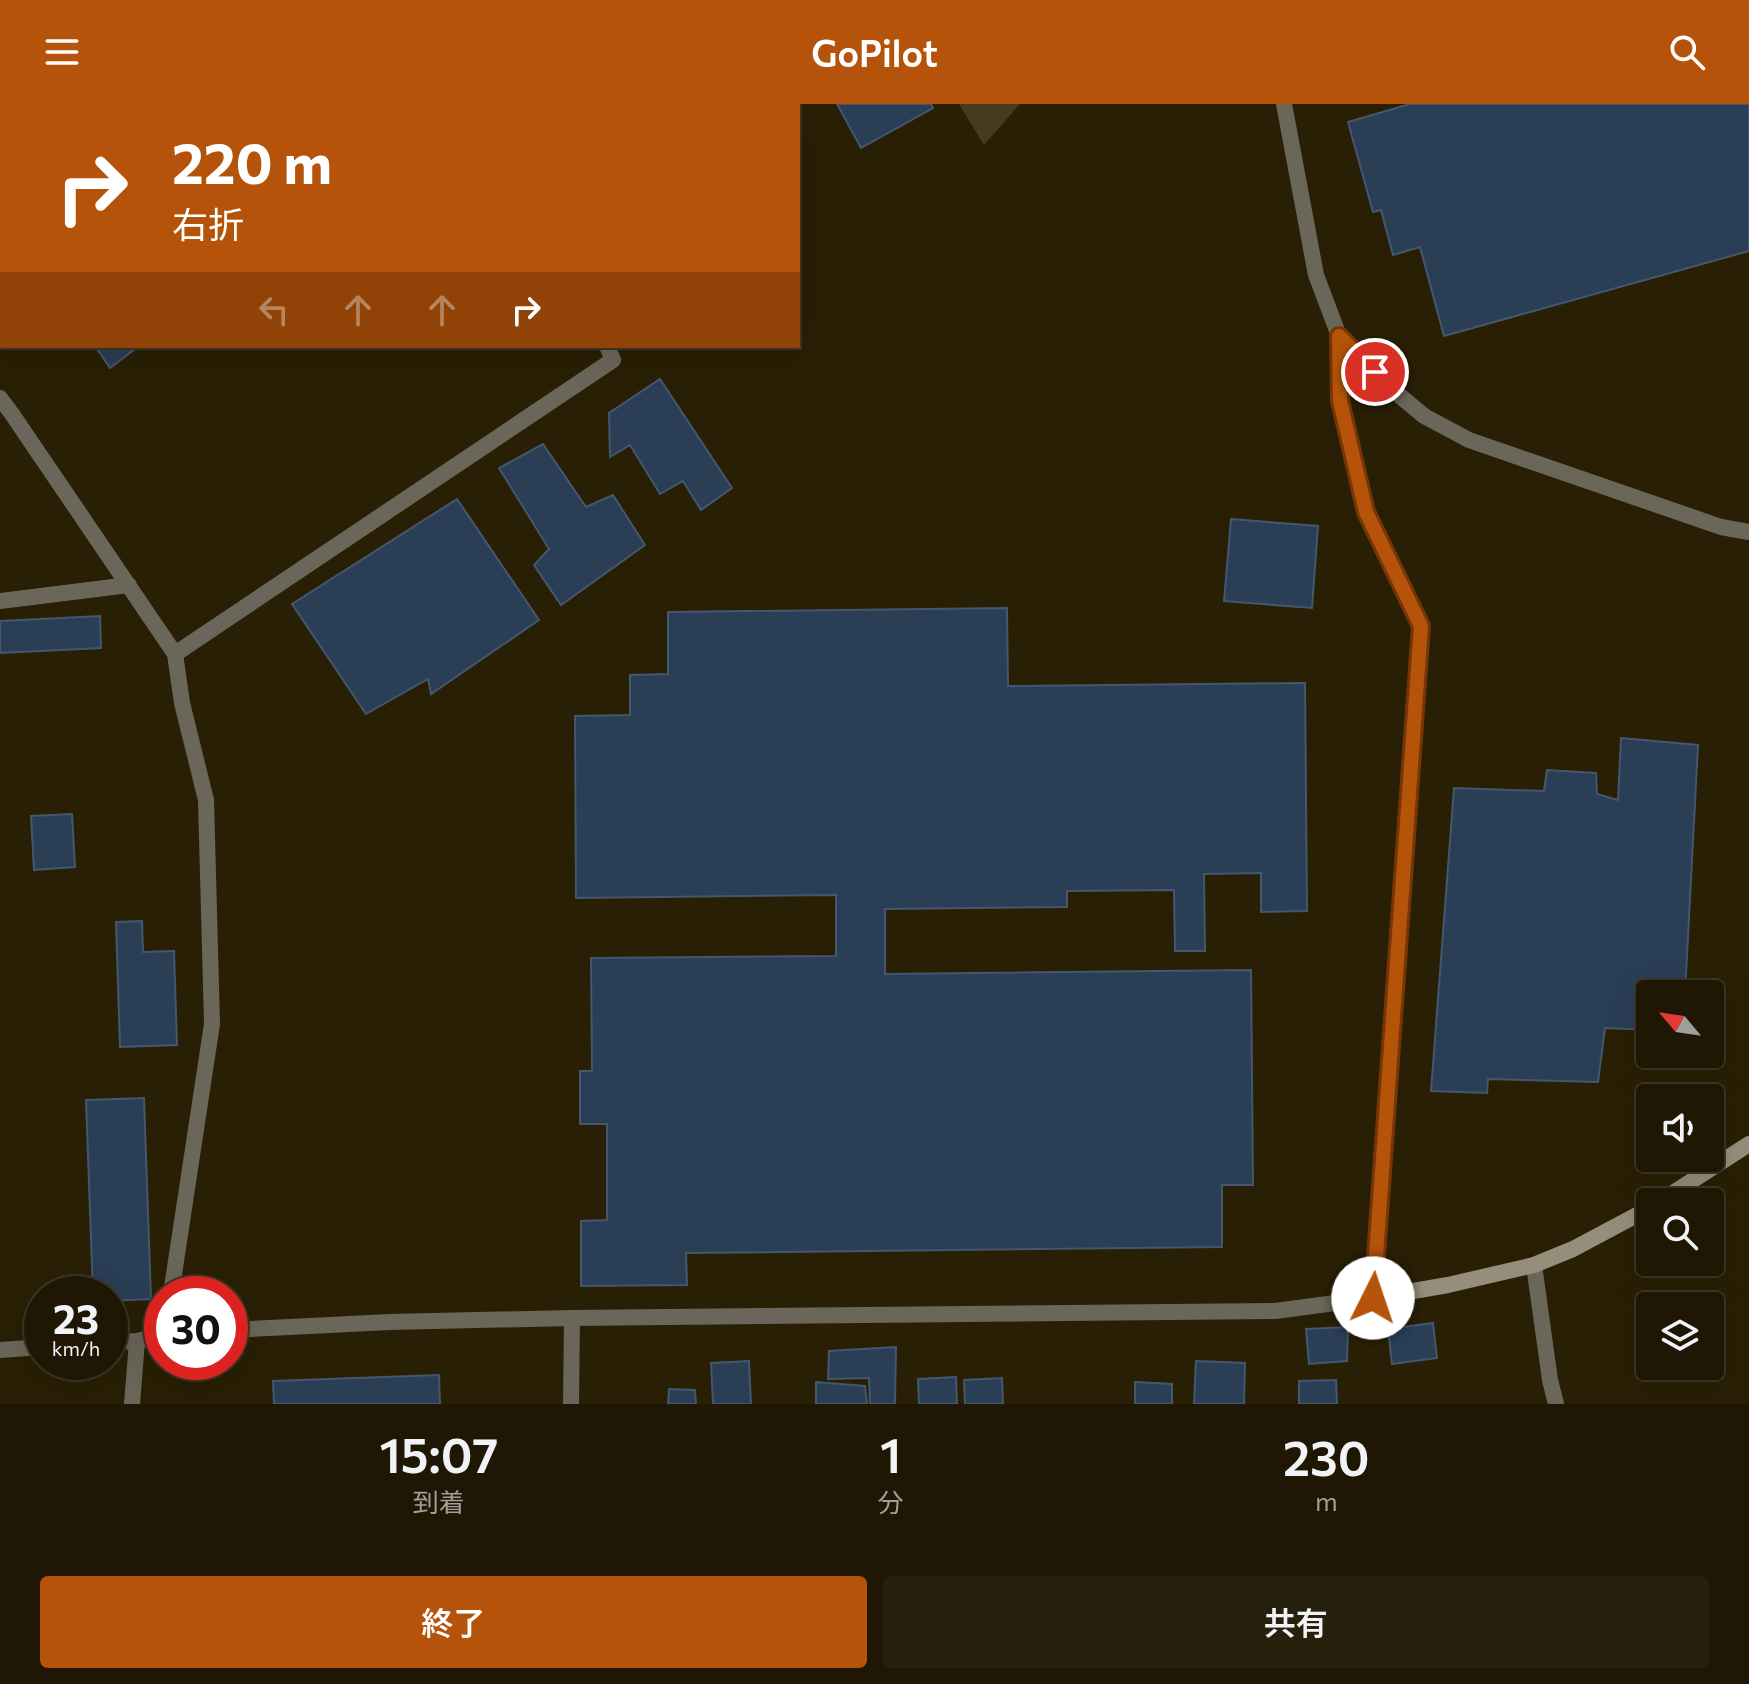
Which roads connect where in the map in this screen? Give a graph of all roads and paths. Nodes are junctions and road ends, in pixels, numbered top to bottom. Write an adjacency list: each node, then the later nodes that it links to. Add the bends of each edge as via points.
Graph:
1 (1284, 104): 2 (street, via 1316,275)
2 (1339, 336): 5 (street, via 1424,416 1469,440); 14 (street, via 1340,401 1366,512 1421,626)
3 (608, 348): 8 (street, via 613,360)
4 (0, 398): 6 (street)
5 (1749, 532)
6 (129, 585): 7 (street); 8 (street)
7 (0, 601)
8 (175, 654): 13 (street, via 206,800 212,1024)
9 (1749, 1144): 10 (street)
10 (1681, 1188)
11 (1636, 1215): 12 (street)
12 (1534, 1265): 14 (street); 24 (street)
13 (174, 1276)
14 (1373, 1298): 15 (street, via 1275,1311)
15 (572, 1318): 16 (street); 23 (street)
16 (248, 1329)
17 (144, 1339): 19 (street)
18 (128, 1341): 19 (street)
19 (137, 1341): 22 (street)
20 (24, 1348): 21 (street)
21 (0, 1350)
22 (132, 1404)
23 (571, 1404)
24 (1556, 1404)

